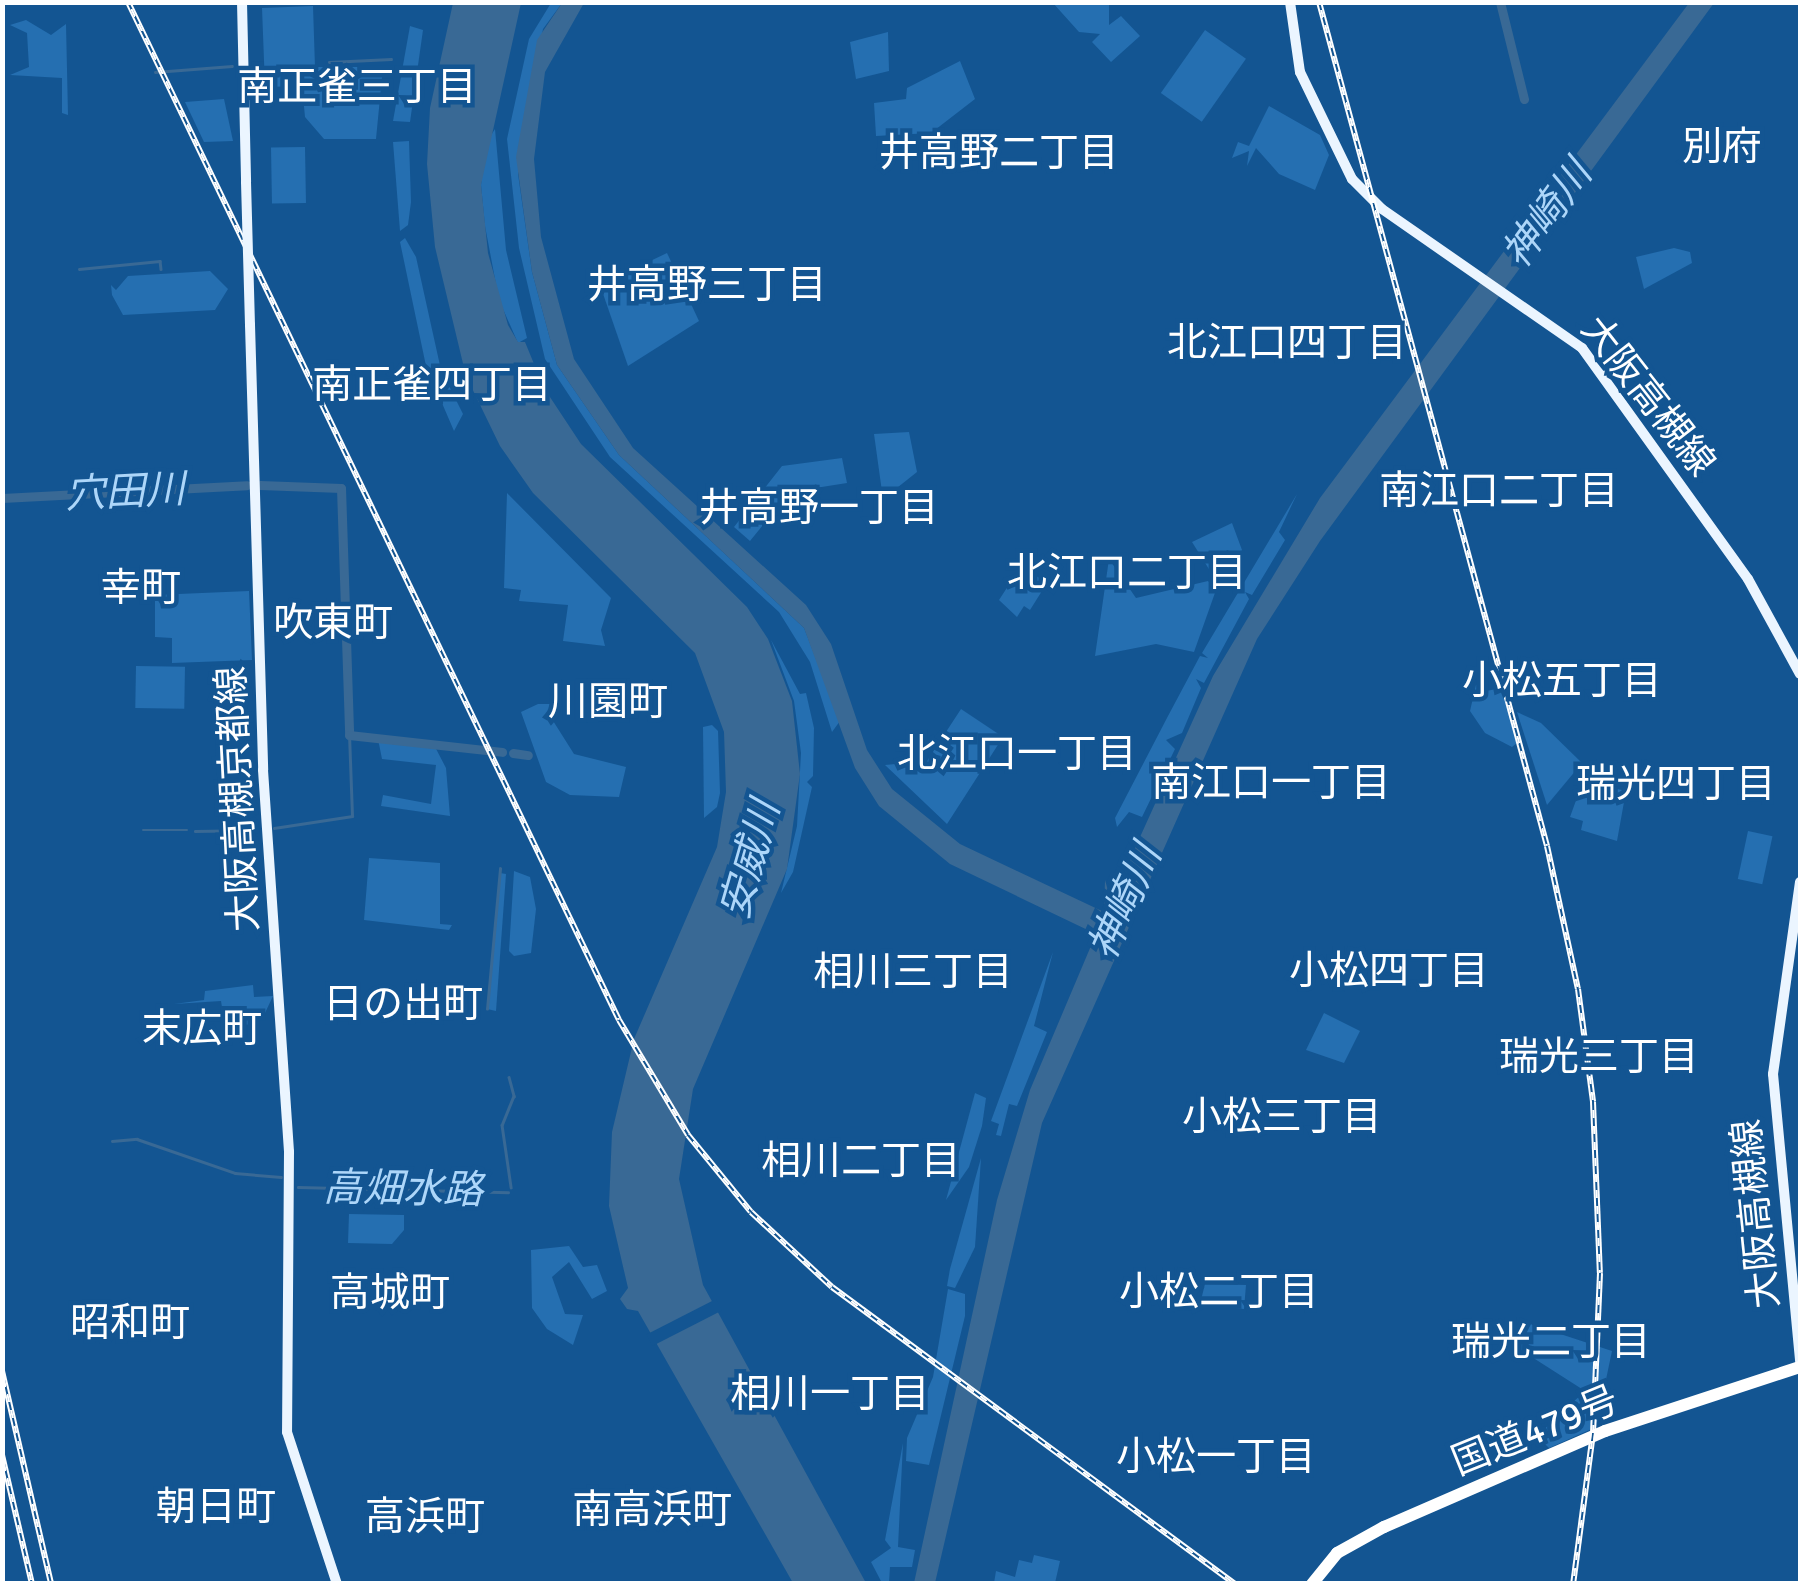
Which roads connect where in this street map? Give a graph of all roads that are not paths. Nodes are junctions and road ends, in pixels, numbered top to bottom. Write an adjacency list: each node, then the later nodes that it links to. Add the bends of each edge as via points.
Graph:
1 (242, 2): 6 (main road, 大阪高槻京都線, bridge, via 263,770 289,1152 287,1432)
2 (1290, 2): 3 (main road, 大阪高槻線, via 1300,72 1352,179 1382,210 1564,331 1595,363 1748,579)
3 (1800, 674)
4 (1800, 882): 5 (main road, 大阪高槻線, via 1773,1074)
5 (1801, 1368): 7 (highway, 国道479号, via 1606,1430 1372,1532 1336,1553); 8 (highway, 国道479号, via 1605,1438 1358,1547)
6 (337, 1584)
7 (1312, 1584)
8 (1321, 1584)

